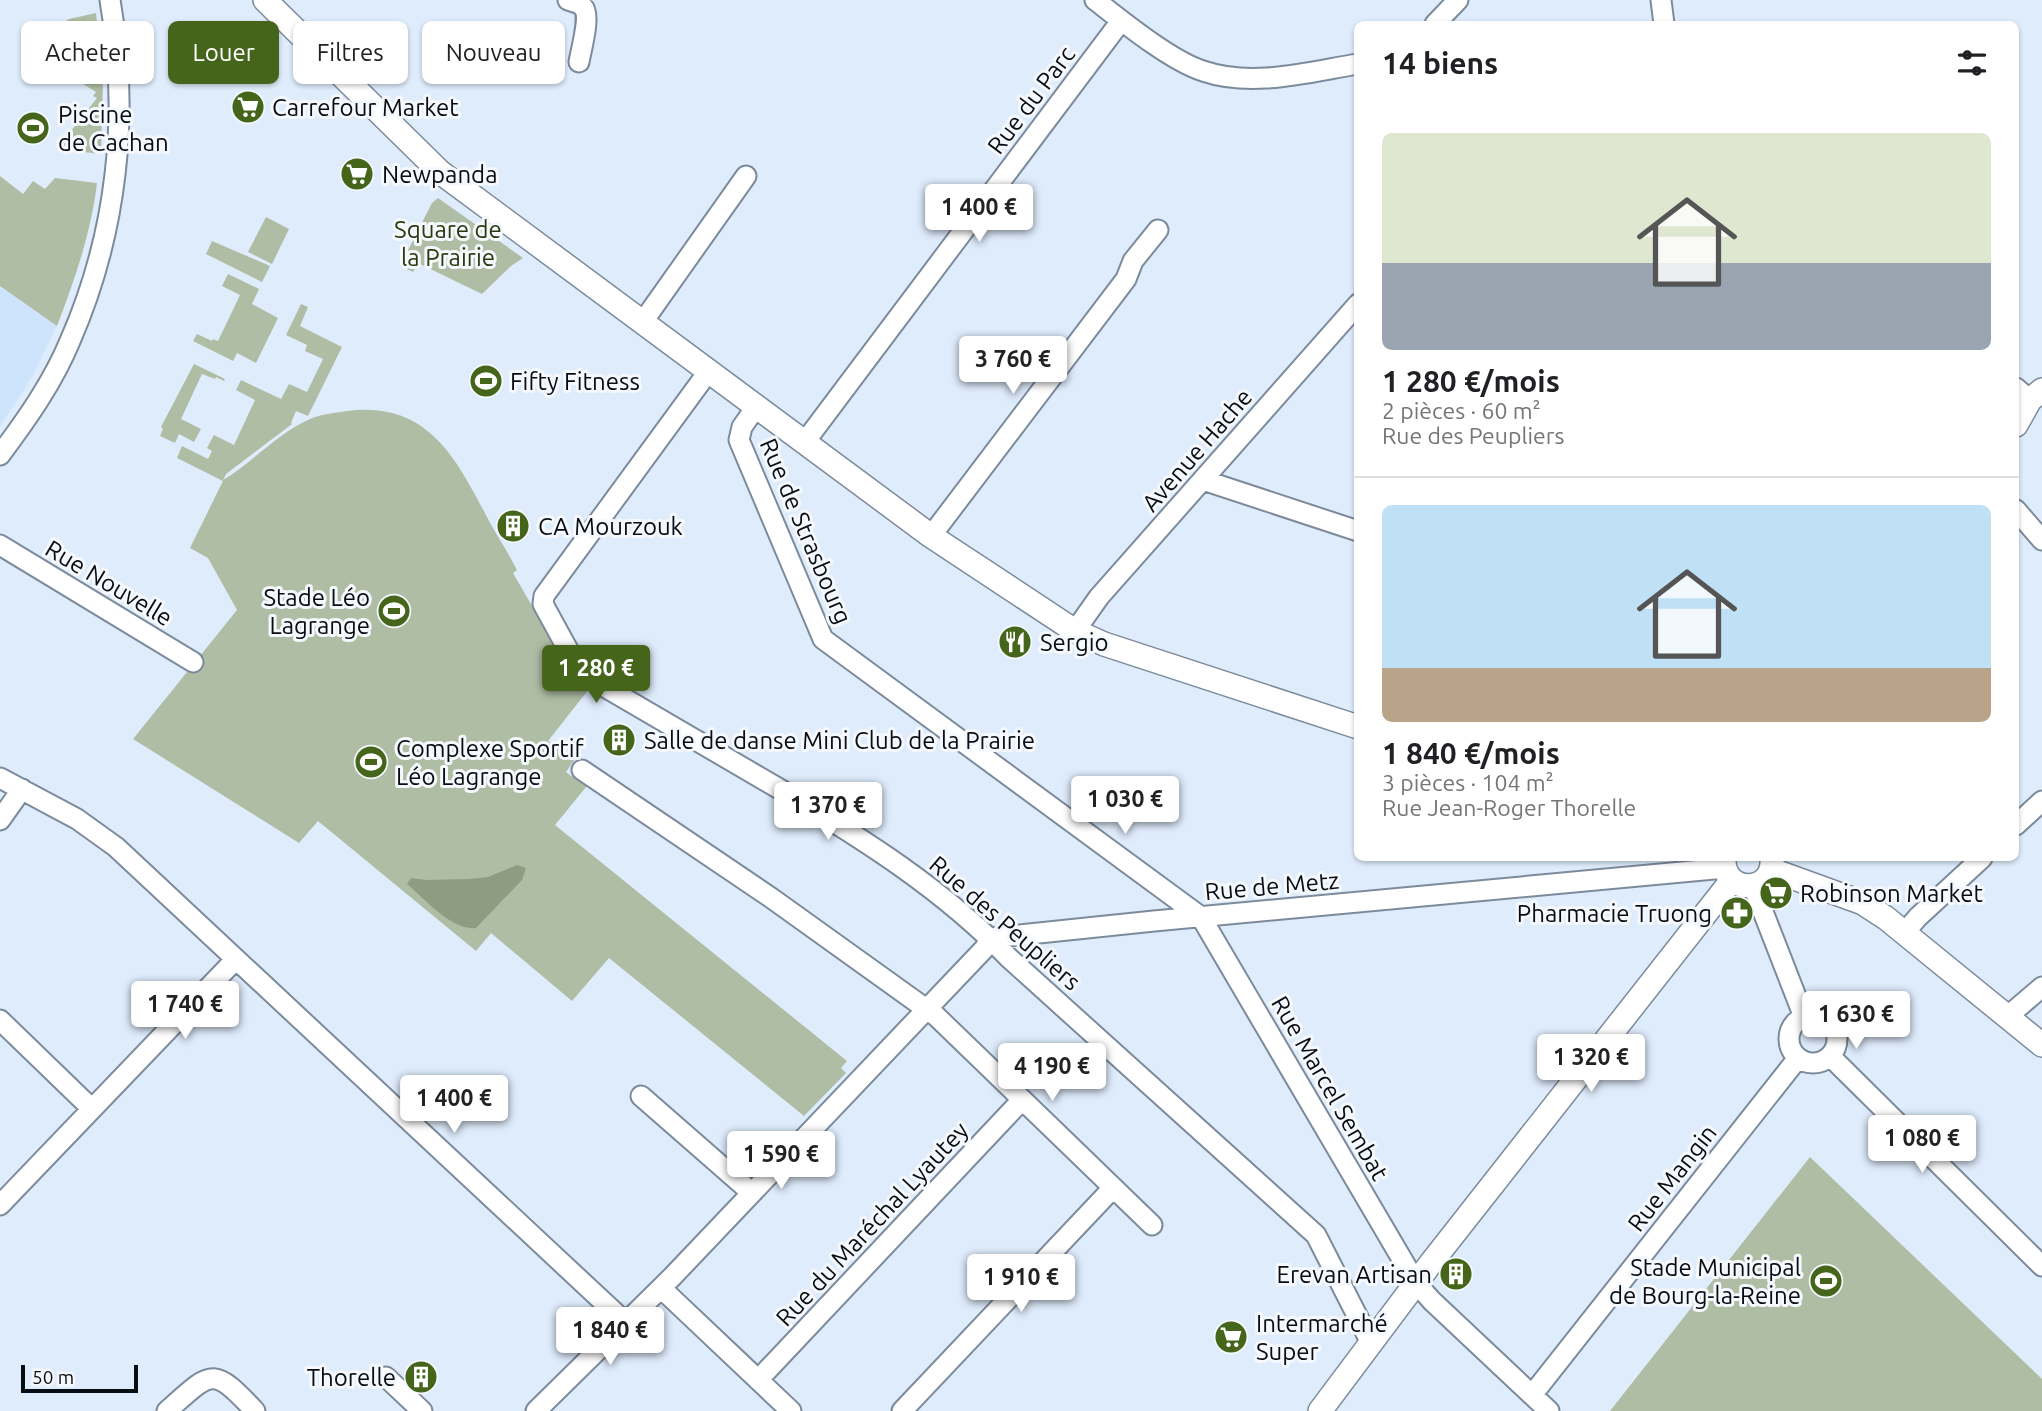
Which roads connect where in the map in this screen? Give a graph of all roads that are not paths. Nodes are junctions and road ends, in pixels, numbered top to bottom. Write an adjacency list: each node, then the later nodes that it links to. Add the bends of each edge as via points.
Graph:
1 (110, 0): 21 (street, via 119,73 119,133 115,183 101,250 70,342 34,408)
2 (265, 0): 15 (main road, via 440,172)
3 (568, 0): 10 (street, via 586,10)
4 (1095, 0): 7 (street)
5 (1458, 0): 8 (street)
6 (1661, 0): 9 (street)
7 (1121, 21): 11 (street, via 1203,72 1272,78); 20 (street, Rue du Parc)
8 (1438, 21)
9 (1664, 21)
10 (579, 62)
11 (1354, 65)
12 (746, 176): 15 (street)
13 (1157, 230): 25 (street, via 1133,261 1126,279)
14 (1354, 309): 22 (street, Avenue Hache)
15 (642, 323): 16 (main road)
16 (708, 372): 18 (main road); 42 (street, Rue des Peupliers, via 542,604 586,676 878,849)
17 (2029, 393): 19 (main road)
18 (756, 407): 20 (main road); 40 (street, Rue de Strasbourg, via 739,440 823,639)
19 (2019, 418)
20 (804, 443): 25 (main road)
21 (0, 454)
22 (1203, 480): 24 (street); 28 (street, Avenue Hache, via 1099,597)
23 (2019, 513): 26 (street)
24 (1354, 530)
25 (932, 536): 28 (main road)
26 (2042, 540)
27 (0, 545): 29 (street, Rue Nouvelle)
28 (1075, 631): 30 (main road)
29 (193, 662)
30 (1354, 726)
31 (582, 770): 45 (street)
32 (0, 778): 33 (street)
33 (22, 789): 35 (street); 43 (street, via 77,818 116,848)
34 (2042, 801): 36 (street)
35 (0, 820)
36 (2019, 822)
37 (1979, 861): 41 (street)
38 (1772, 864): 39 (main road, via 1765,880); 41 (main road, via 1863,904)
39 (1734, 873): 40 (street, Rue de Metz); 47 (street); 60 (main road)
40 (1201, 917): 42 (street, Rue de Metz); 60 (street, Rue Marcel Sembat)
41 (1905, 932): 46 (main road)
42 (991, 938): 45 (street); 63 (street, Rue des Peupliers, via 1316,1235)
43 (235, 960): 54 (street); 62 (street)
44 (2042, 987): 46 (street)
45 (927, 1009): 53 (street); 55 (street, via 862,1078)
46 (2008, 1016): 49 (main road)
47 (1804, 1017): 50 (street, via 1819,1016 1831,1023 1838,1037); 51 (street, via 1790,1033 1790,1047)
48 (0, 1020): 54 (street)
49 (2042, 1045)
50 (1830, 1056): 51 (street, via 1818,1063); 59 (street)
51 (1798, 1058): 66 (street, Rue Mangin)
52 (641, 1096): 55 (street)
53 (1021, 1101): 56 (street); 65 (street, Rue du Maréchal Lyautey)
54 (93, 1109): 57 (street)
55 (745, 1187): 61 (street)
56 (1112, 1189): 58 (street); 72 (street)
57 (0, 1205)
58 (1152, 1225)
59 (2042, 1266)
60 (1416, 1283): 63 (main road); 66 (street, Rue Marcel Sembat)
61 (661, 1288): 62 (street); 65 (street)
62 (626, 1323): 67 (street)
63 (1371, 1342): 73 (main road)
64 (386, 1377): 70 (street)
65 (758, 1380): 71 (street)
66 (1532, 1395): 74 (street, Rue Marcel Sembat)
67 (546, 1408)
68 (167, 1411): 69 (street, via 198,1383 214,1378 230,1384)
69 (255, 1411)
70 (422, 1411)
71 (791, 1411)
72 (901, 1411)
73 (1320, 1411)
74 (1549, 1411)

